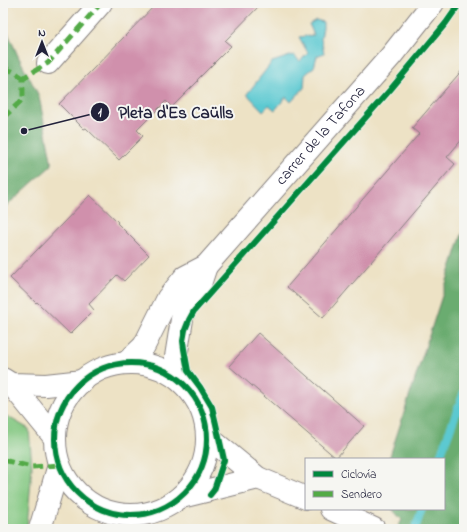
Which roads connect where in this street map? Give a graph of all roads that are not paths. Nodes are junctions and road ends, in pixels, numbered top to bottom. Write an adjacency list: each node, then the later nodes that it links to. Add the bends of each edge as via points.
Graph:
1 (101, 3): 3 (street)
2 (433, 3): 4 (street, carrer de la Tafona, via 391,56)
3 (48, 63)
4 (206, 266): 5 (street, via 185,277 168,298 144,346); 6 (street, via 199,287 183,313 176,357)
5 (126, 363): 6 (street, via 162,369); 8 (street, via 101,369)
6 (178, 378): 9 (street, via 194,394 204,414)
7 (7, 381): 8 (street, via 46,385); 10 (street)
8 (83, 381): 10 (street, via 64,403)
9 (208, 437): 12 (street); 13 (street, via 205,459 196,480)
10 (55, 438): 11 (street)
11 (59, 465): 16 (street, via 69,484 84,499); 17 (street)
12 (258, 478): 13 (street); 14 (street)
13 (181, 497): 16 (street, via 164,508)
14 (305, 498)
15 (333, 510): 18 (street)
16 (116, 522)
17 (40, 529)
18 (374, 529)

